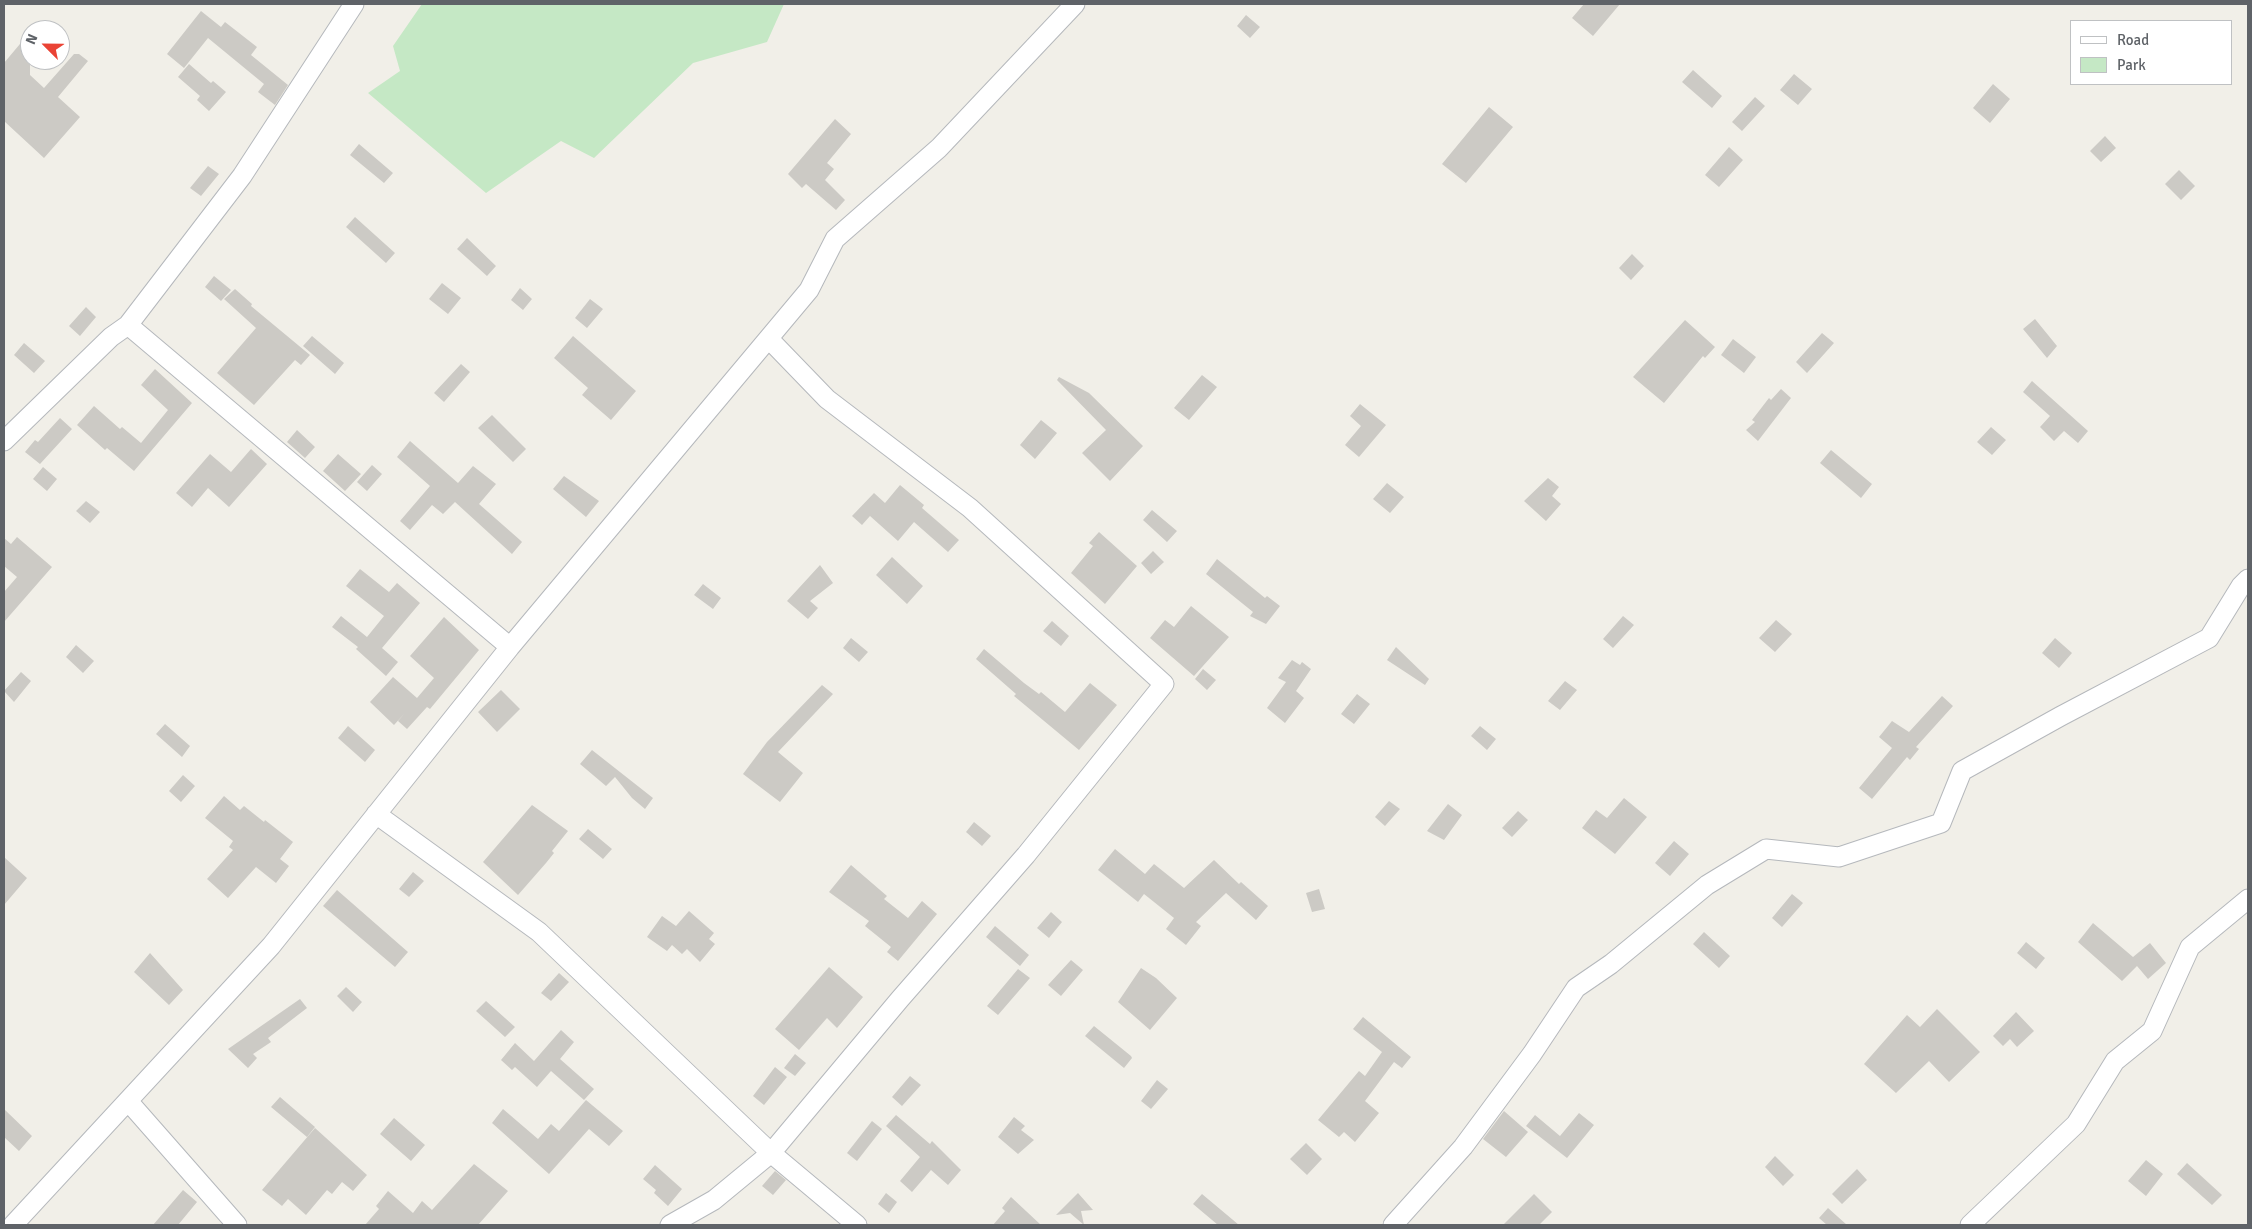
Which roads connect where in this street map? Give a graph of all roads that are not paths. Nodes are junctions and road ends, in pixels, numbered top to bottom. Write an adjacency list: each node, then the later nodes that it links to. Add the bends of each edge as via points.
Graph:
1 (354, 4): 3 (street, via 242,176)
2 (1075, 4): 4 (street, via 939,148 835,239 809,290)
3 (128, 325): 5 (street); 7 (street)
4 (769, 339): 7 (street); 11 (street, via 828,399 970,508 1164,684 1026,854)
5 (4, 441)
6 (2248, 579): 16 (street, via 2210,638 1962,771 1941,823 1839,857 1766,849 1707,885 1576,988 1463,1147)
7 (510, 647): 8 (street)
8 (376, 814): 10 (street, via 271,946); 11 (street, via 539,932)
9 (2248, 900): 17 (street, via 2190,947 2152,1031 2116,1061 2076,1124)
10 (128, 1101): 12 (street); 13 (street)
11 (772, 1154): 14 (street, via 714,1200); 15 (street)
12 (14, 1225)
13 (237, 1225)
14 (670, 1225)
15 (857, 1225)
16 (1393, 1225)
17 (1970, 1225)

